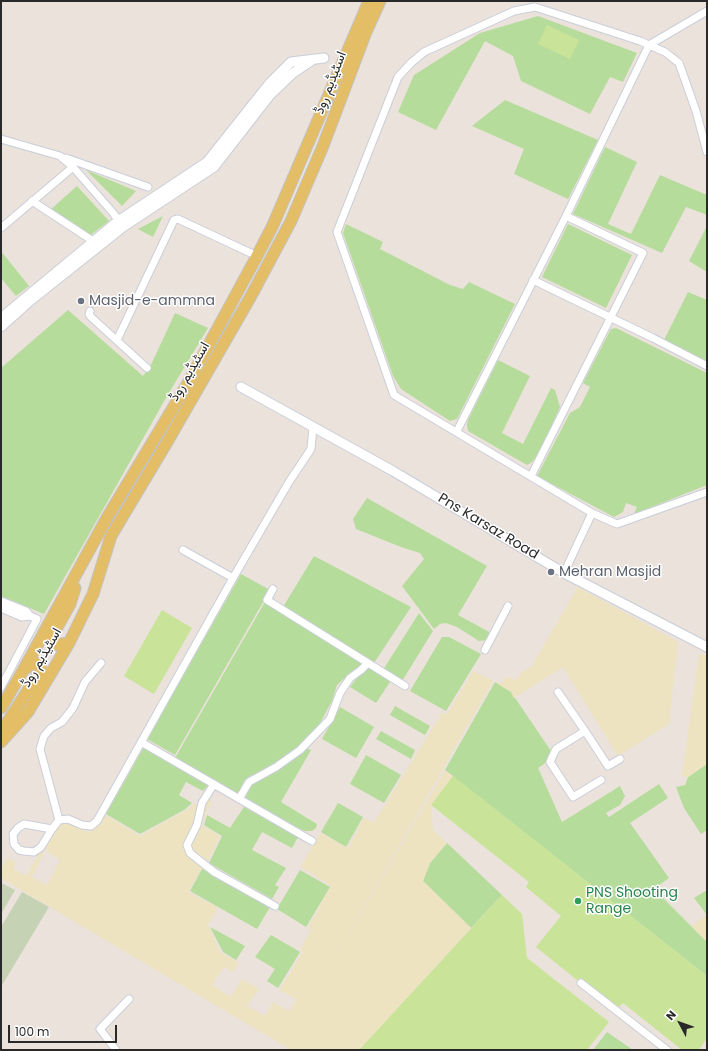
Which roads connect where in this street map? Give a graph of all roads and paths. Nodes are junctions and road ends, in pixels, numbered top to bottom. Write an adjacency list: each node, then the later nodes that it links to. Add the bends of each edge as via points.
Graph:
1 (369, 1): 16 (main road, اسٹیڈیم روڈ, via 273,225)
2 (380, 1): 43 (main road, اسٹیڈیم روڈ, via 323,146 290,221 243,309 111,536 93,594)
3 (707, 11): 4 (street)
4 (649, 45): 7 (street, via 665,52 679,63); 12 (street); 28 (street, via 535,7 514,11 424,52 398,77 336,232 394,395)
5 (324, 58): 13 (street, via 313,60 293,73 270,95 214,167)
6 (1, 139): 8 (street)
7 (707, 152)
8 (60, 156): 9 (street); 10 (street)
9 (73, 167): 11 (street); 13 (street)
10 (148, 187)
11 (32, 201): 14 (street); 15 (street)
12 (566, 216): 17 (street); 21 (street, via 644,253)
13 (121, 224): 15 (street); 18 (street)
14 (1, 227)
15 (93, 241): 18 (street)
16 (256, 256): 23 (street, via 178,219 174,220); 33 (main road, اسٹیڈیم روڈ, via 188,383 108,516)
17 (534, 280): 21 (street); 28 (street)
18 (28, 298): 20 (street); 22 (street)
19 (90, 311): 23 (street, via 90,317)
20 (1, 318)
21 (611, 318): 24 (street); 29 (street)
22 (1, 327)
23 (117, 340): 25 (street)
24 (707, 366)
25 (147, 368)
26 (241, 387): 27 (street, Pns Karsaz Road)
27 (314, 427): 34 (street, Pns Karsaz Road); 35 (street, via 310,449)
28 (457, 431): 29 (street)
29 (531, 476): 31 (street)
30 (707, 492): 31 (street, via 617,524)
31 (592, 513): 34 (street)
32 (183, 550): 35 (street)
33 (80, 568): 42 (main road, اسٹیڈیم روڈ); 43 (main road, via 70,604 51,638 54,645)
34 (564, 573): 44 (street, Pns Karsaz Road)
35 (234, 578): 56 (street)
36 (273, 589): 47 (street, via 267,600)
37 (1, 601): 40 (street, via 26,611)
38 (508, 606): 45 (street)
39 (1, 608): 40 (street, via 22,617)
40 (30, 616): 41 (street)
41 (37, 619): 42 (street); 50 (street)
42 (49, 623): 48 (main road, اسٹیڈیم روڈ)
43 (69, 643): 55 (main road, اسٹیڈیم روڈ, via 28,712)
44 (707, 648)
45 (485, 650)
46 (100, 663): 61 (street, via 85,682 73,708 62,722 51,728 44,736 40,749)
47 (368, 663): 49 (street); 60 (street, via 350,678 340,693 330,719 300,750 249,782)
48 (24, 669): 52 (main road, اسٹیڈیم روڈ); 54 (main road, via 34,663 40,664 41,670)
49 (405, 686)
50 (1, 687)
51 (558, 692): 53 (street)
52 (1, 708)
53 (585, 731): 57 (street, via 608,766); 58 (street, via 556,749 550,762 573,797)
54 (1, 732)
55 (1, 742)
56 (141, 742): 59 (street); 61 (street, via 97,821 91,826 68,819)
57 (620, 758)
58 (601, 780)
59 (214, 784): 60 (street); 64 (street, via 202,803 197,826 187,845 190,853 214,872)
60 (239, 799): 63 (street)
61 (59, 820): 62 (street)
62 (52, 829): 62 (street, via 24,824 13,834 14,844 19,850 34,852 41,847)
63 (312, 841)
64 (276, 906)
65 (581, 983): 68 (street)
66 (128, 999): 67 (street, via 100,1029)
67 (116, 1050)
68 (667, 1050)

